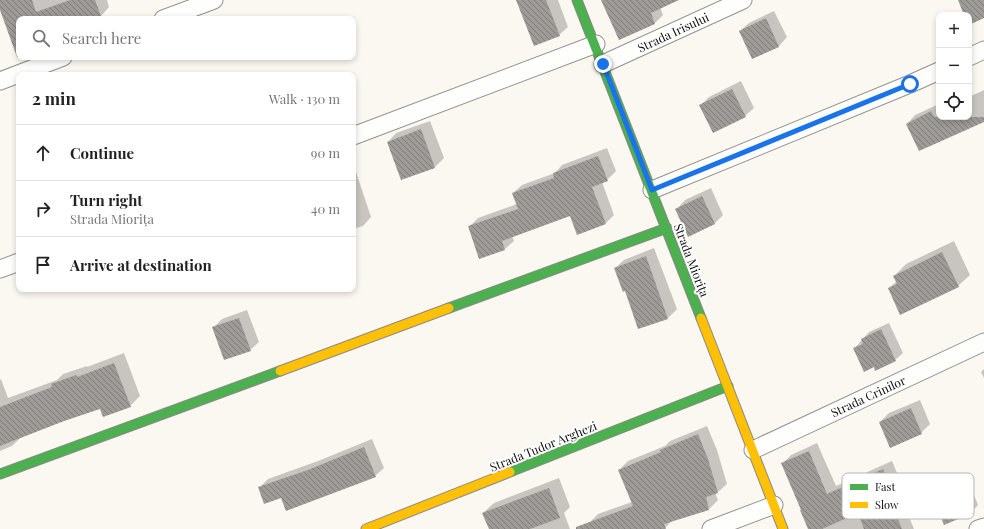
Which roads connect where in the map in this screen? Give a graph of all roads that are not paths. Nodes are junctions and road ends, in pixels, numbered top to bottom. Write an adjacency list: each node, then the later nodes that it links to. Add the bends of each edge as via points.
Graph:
1 (214, 0): 4 (street)
2 (577, 0): 5 (street, Strada Miorița)
3 (743, 0): 9 (street, Strada Irisului)
4 (171, 16)
5 (596, 44): 9 (street, Strada Miorița); 14 (street)
6 (984, 50): 7 (street)
7 (972, 56)
8 (55, 60): 10 (street)
9 (603, 64): 15 (street, Strada Miorița)
10 (24, 72)
11 (936, 72): 15 (street)
12 (16, 75): 13 (street)
13 (0, 81)
14 (356, 135)
15 (652, 190): 16 (street, Strada Miorița)
16 (667, 228): 20 (street, Strada Miorița); 22 (street)
17 (16, 263): 18 (street)
18 (0, 269)
19 (984, 342): 21 (street, Strada Crinilor)
20 (728, 386): 21 (street, Strada Miorița); 25 (street, Strada Tudor Arghezi)
21 (753, 450): 23 (street, Strada Miorița)
22 (0, 474)
23 (774, 505): 26 (street); 27 (street, Strada Miorița)
24 (984, 526): 28 (street)
25 (366, 529)
26 (710, 529)
27 (783, 529)
28 (978, 529)

